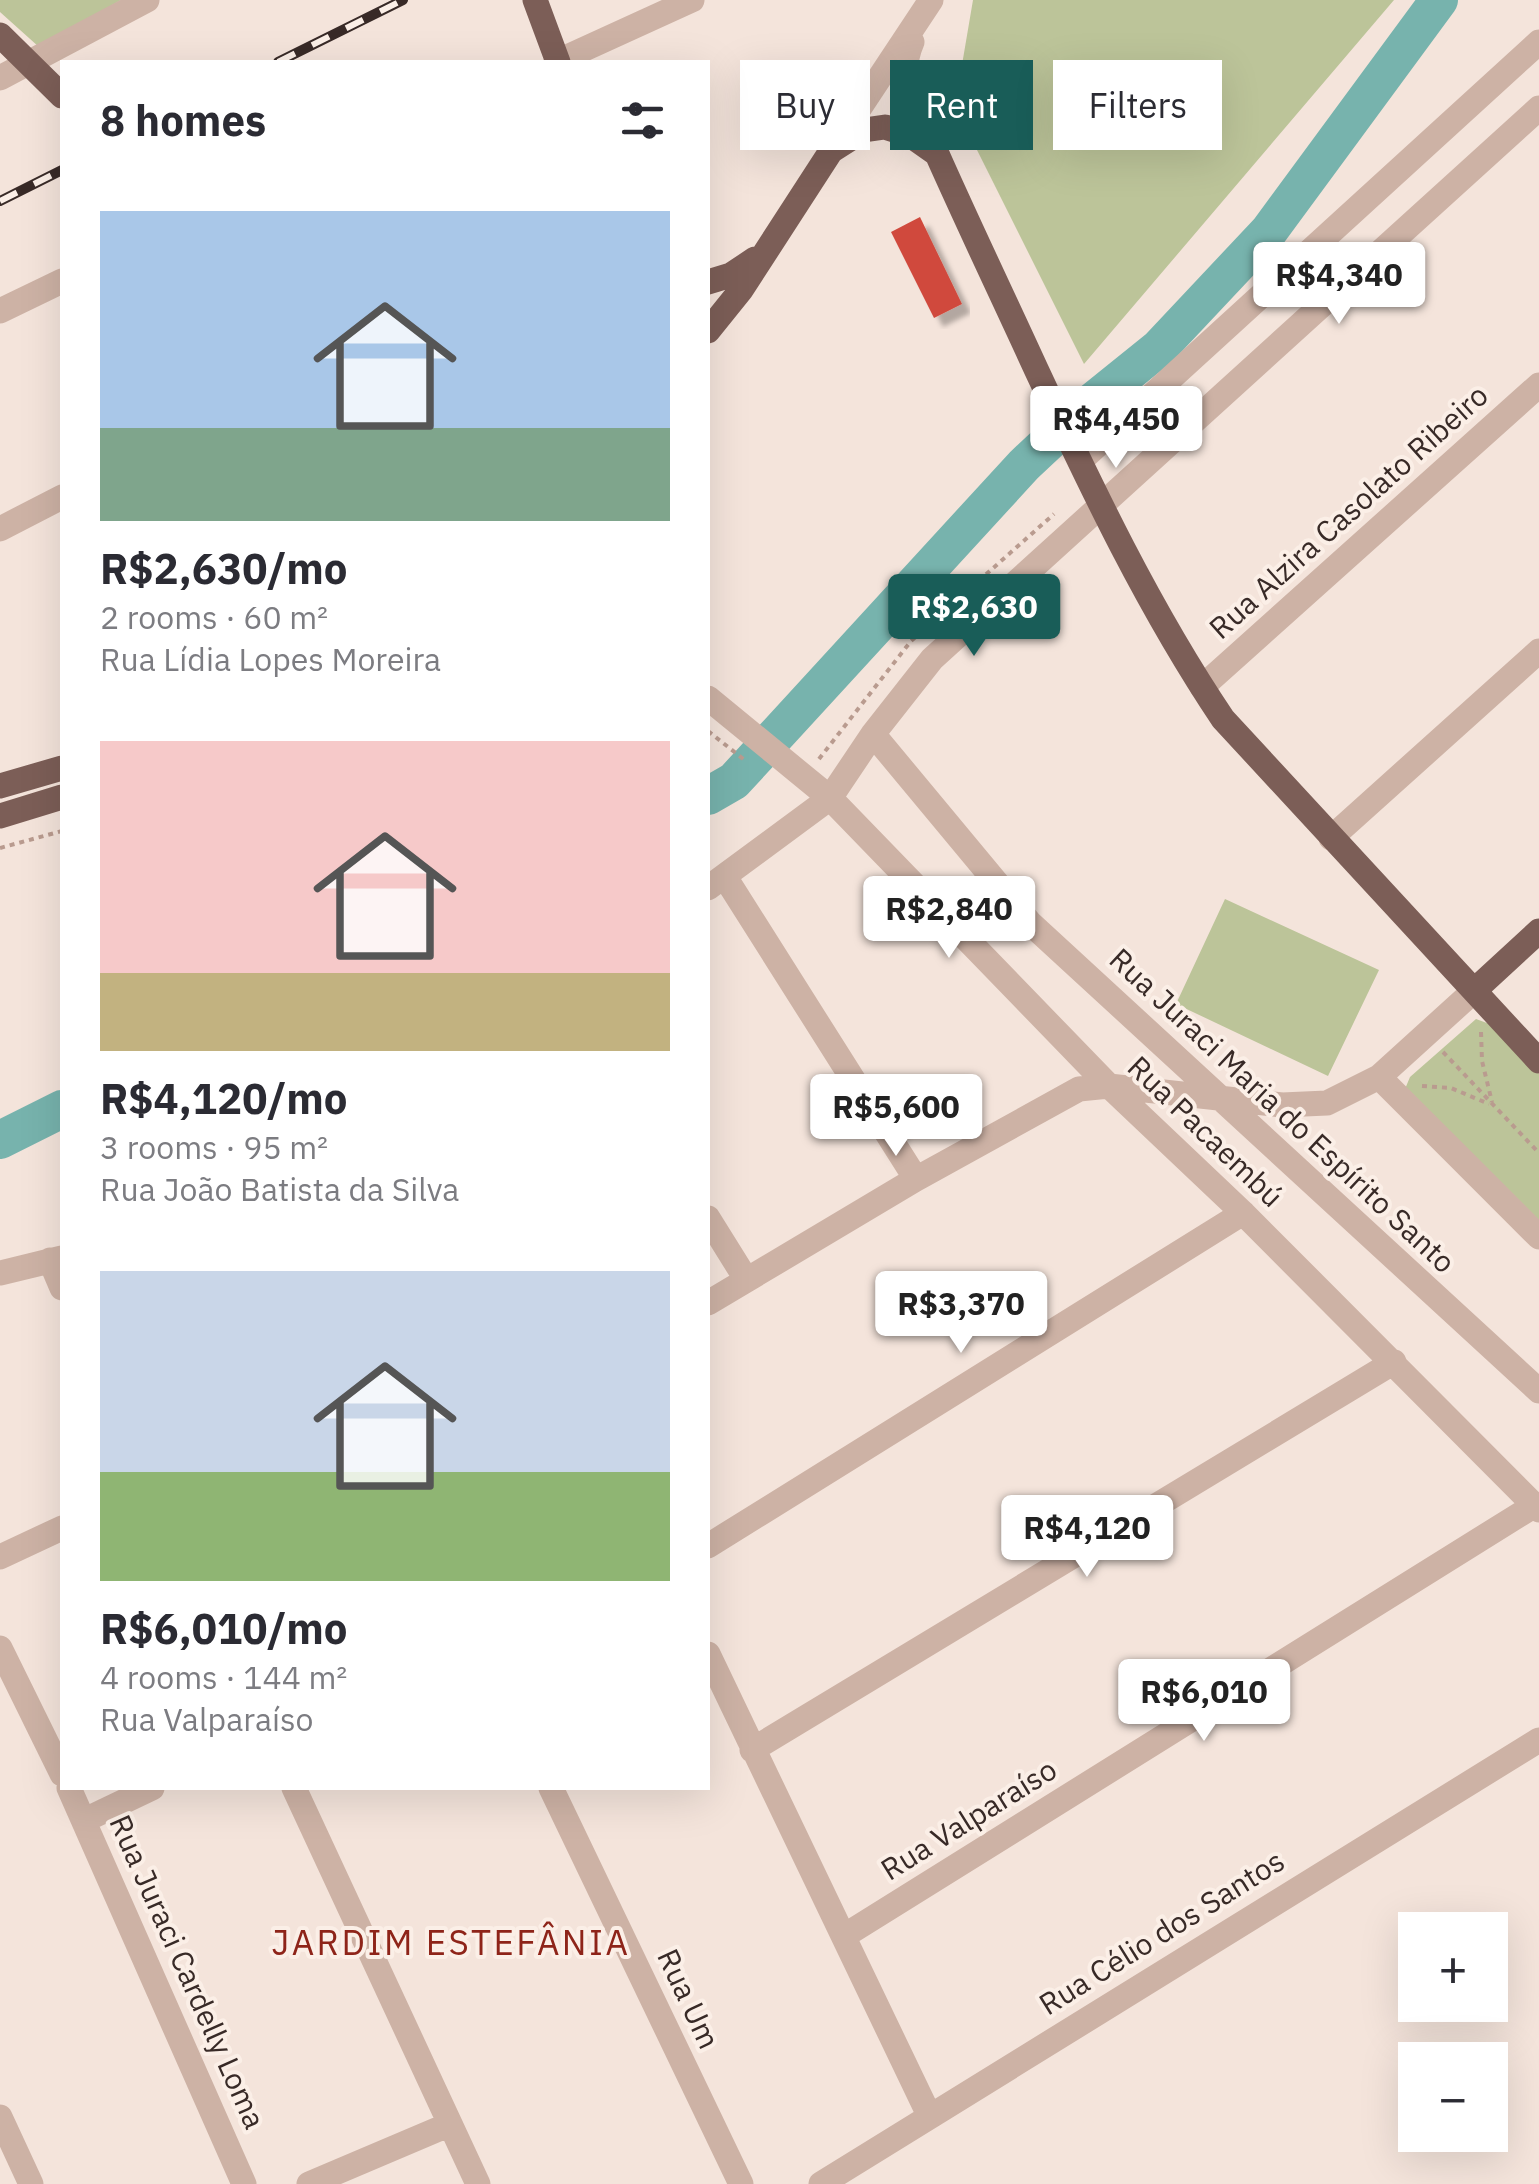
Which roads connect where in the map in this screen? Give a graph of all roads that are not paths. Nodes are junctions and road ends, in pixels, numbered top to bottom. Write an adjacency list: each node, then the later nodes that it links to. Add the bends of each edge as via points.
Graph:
1 (147, 0): 7 (street)
2 (535, 0): 8 (main road)
3 (692, 0): 9 (street)
4 (930, 3): 13 (street); 14 (street, via 903,70)
5 (0, 35): 11 (main road)
6 (1539, 42): 21 (street)
7 (71, 60)
8 (556, 60)
9 (561, 60)
10 (0, 78): 11 (street)
11 (46, 80)
12 (1539, 108): 23 (street)
13 (831, 151): 14 (main road, via 864,130 884,127); 15 (main road)
14 (936, 154): 21 (main road)
15 (764, 254): 16 (main road); 19 (main road)
16 (710, 281)
17 (60, 282): 18 (street)
18 (0, 311)
19 (710, 328)
20 (1539, 385): 26 (street, Rua Alzira Casolato Ribeiro)
21 (1076, 453): 23 (main road)
22 (60, 498): 24 (street)
23 (1103, 506): 26 (main road); 28 (street, via 932,659)
24 (0, 529)
25 (1539, 651): 34 (street)
26 (1202, 688): 34 (main road)
27 (710, 700): 31 (street, Rua Pacaembú)
28 (873, 734): 31 (street); 43 (street, Rua Juraci Maria do Espírito Santo, via 1030,923)
29 (60, 769): 30 (main road)
30 (0, 786)
31 (830, 798): 35 (street); 42 (street, Rua Pacaembú)
32 (60, 799): 33 (main road)
33 (0, 816)
34 (1331, 838): 37 (main road)
35 (716, 882): 44 (street)
36 (1539, 931): 38 (main road)
37 (1444, 956): 38 (main road); 39 (main road)
38 (1509, 958): 39 (main road)
39 (1476, 989): 40 (main road); 41 (street)
40 (1539, 1061)
41 (1379, 1077): 43 (street, via 1326,1103 1282,1106); 47 (street)
42 (1109, 1086): 43 (street); 44 (street, via 1079,1089); 45 (street, Rua Pacaembú)
43 (1220, 1098): 53 (street, Rua Juraci Maria do Espírito Santo)
44 (916, 1180): 50 (street)
45 (1243, 1213): 52 (street, Rua Pacaembú); 56 (street)
46 (710, 1221): 50 (street)
47 (1539, 1237)
48 (56, 1259): 49 (street)
49 (0, 1273)
50 (746, 1279): 51 (street)
51 (710, 1302)
52 (1394, 1362): 54 (street, Rua Pacaembú); 61 (street)
53 (1539, 1390)
54 (1537, 1507): 68 (street, Rua Valparaíso)
55 (60, 1529): 57 (street)
56 (710, 1545)
57 (0, 1557)
58 (0, 1648): 62 (street)
59 (710, 1658): 61 (street)
60 (1539, 1740): 69 (street, Rua Célio dos Santos)
61 (752, 1750): 68 (street)
62 (60, 1770)
63 (70, 1790): 67 (street, Rua Juraci Cardelly Loma)
64 (148, 1790): 67 (street)
65 (295, 1790): 71 (street)
66 (552, 1790): 76 (street, Rua Um)
67 (85, 1820): 73 (street, Rua Juraci Cardelly Loma)
68 (844, 1936): 69 (street)
69 (928, 2115): 77 (street, Rua Célio dos Santos)
70 (0, 2117): 72 (street)
71 (448, 2126): 74 (street); 75 (street)
72 (31, 2184)
73 (244, 2184)
74 (309, 2184)
75 (478, 2184)
76 (740, 2184)
77 (821, 2184)

